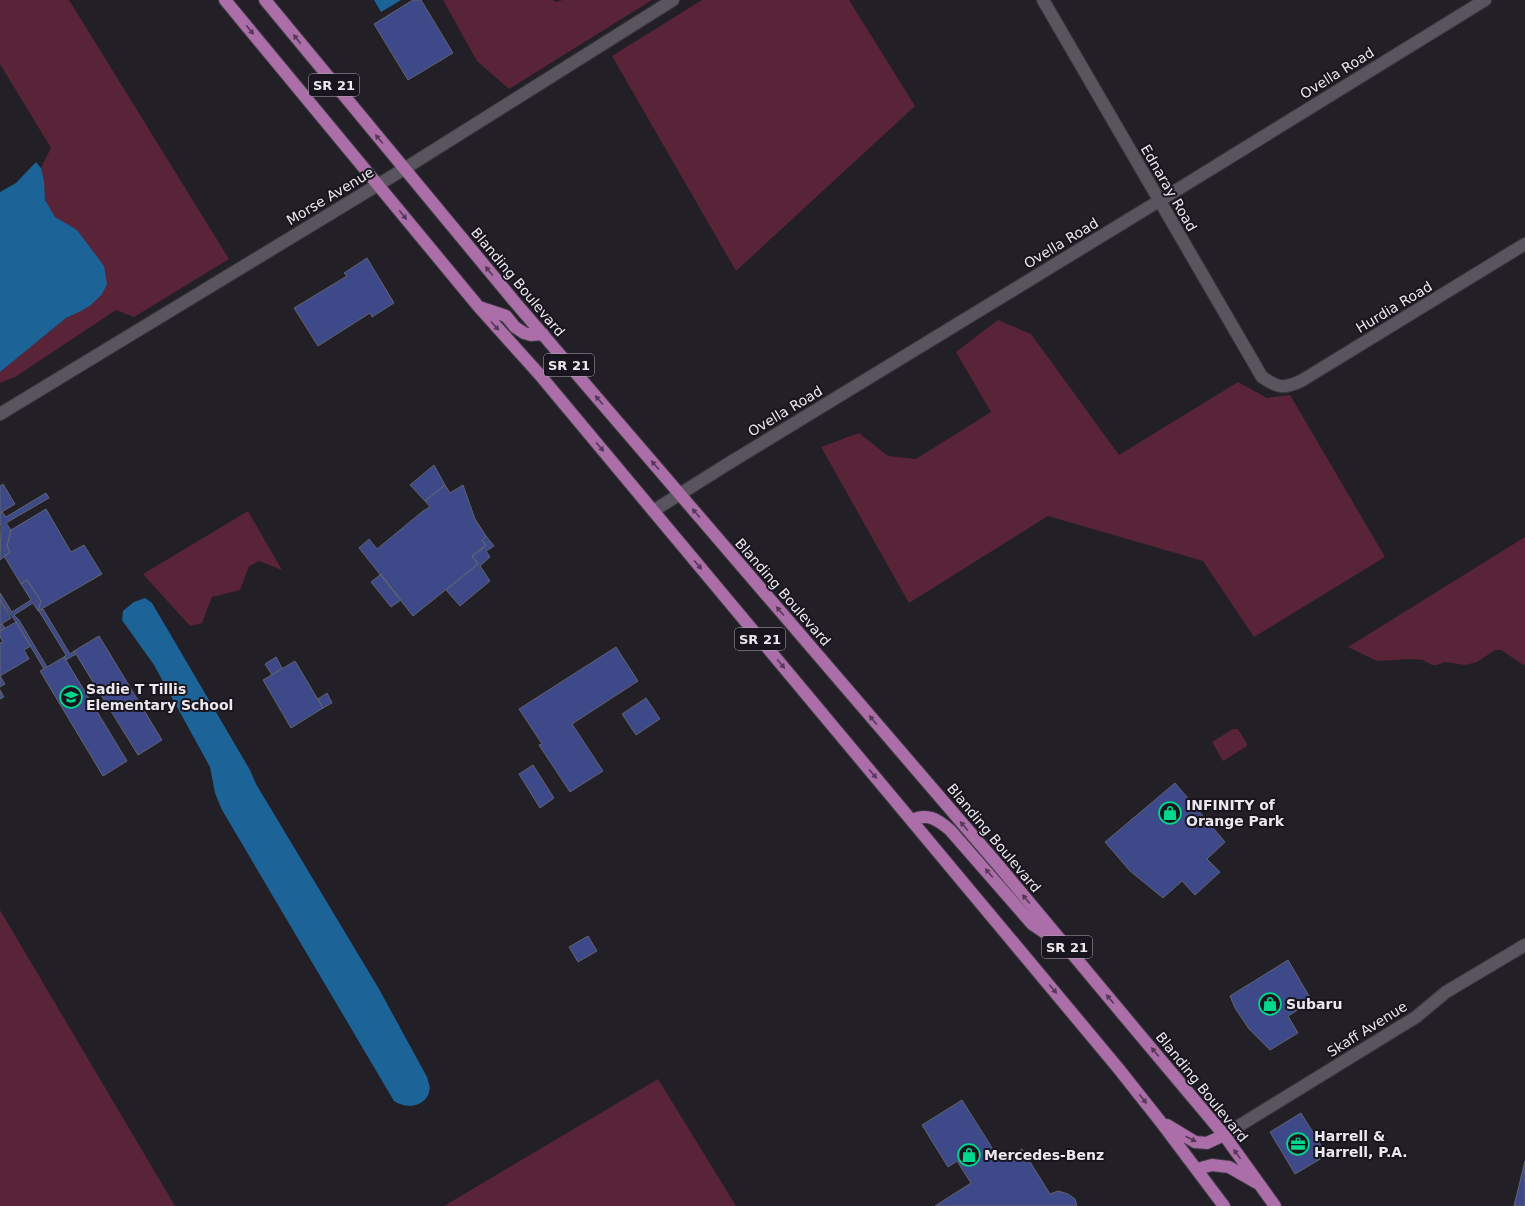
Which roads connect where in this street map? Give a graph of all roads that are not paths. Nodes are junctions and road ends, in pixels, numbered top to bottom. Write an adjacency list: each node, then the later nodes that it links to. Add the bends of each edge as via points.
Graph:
1 (225, 0): 7 (main road, SR 21, one-way to 7)
2 (265, 0): 6 (main road, Blanding Boulevard / SR 21, one-way to 2)
3 (673, 0): 6 (street, Morse Avenue)
4 (1043, 0): 8 (street, Ednaray Road)
5 (1485, 0): 8 (street, Ovella Road)
6 (404, 170): 7 (street, Morse Avenue); 11 (main road, Blanding Boulevard / SR 21, one-way to 6)
7 (378, 185): 10 (main road, SR 21, one-way to 10); 13 (street, Morse Avenue)
8 (1159, 201): 12 (street, Ednaray Road, via 1262,377); 14 (street, Ovella Road)
9 (1525, 244): 12 (street, Hurdia Road, via 1301,381 1287,387)
10 (478, 306): 11 (main road, via 506,316 524,334); 15 (main road, SR 21, one-way to 15)
11 (543, 334): 14 (main road, Blanding Boulevard / SR 21, one-way to 11)
12 (1275, 386)
13 (0, 414)
14 (680, 495): 15 (street, Ovella Road); 18 (main road, Blanding Boulevard / SR 21, one-way to 14)
15 (653, 511): 16 (main road, SR 21, one-way to 16)
16 (912, 820): 18 (main road, one-way to 16, via 1032,924 950,830 927,817 920,816); 19 (main road, SR 21, one-way to 19)
17 (1525, 945): 20 (street, Skaff Avenue, via 1446,992 1416,1017)
18 (1067, 948): 20 (main road, Blanding Boulevard / SR 21, one-way to 18)
19 (1160, 1121): 20 (main road, one-way to 20, via 1195,1142 1206,1143); 21 (main road, SR 21)
20 (1224, 1135): 22 (main road, Blanding Boulevard / SR 21, one-way to 20)
21 (1197, 1169): 22 (main road, via 1212,1165 1229,1168); 23 (main road, SR 21)
22 (1260, 1185): 24 (main road, Blanding Boulevard / SR 21)
23 (1224, 1206)
24 (1275, 1206)

